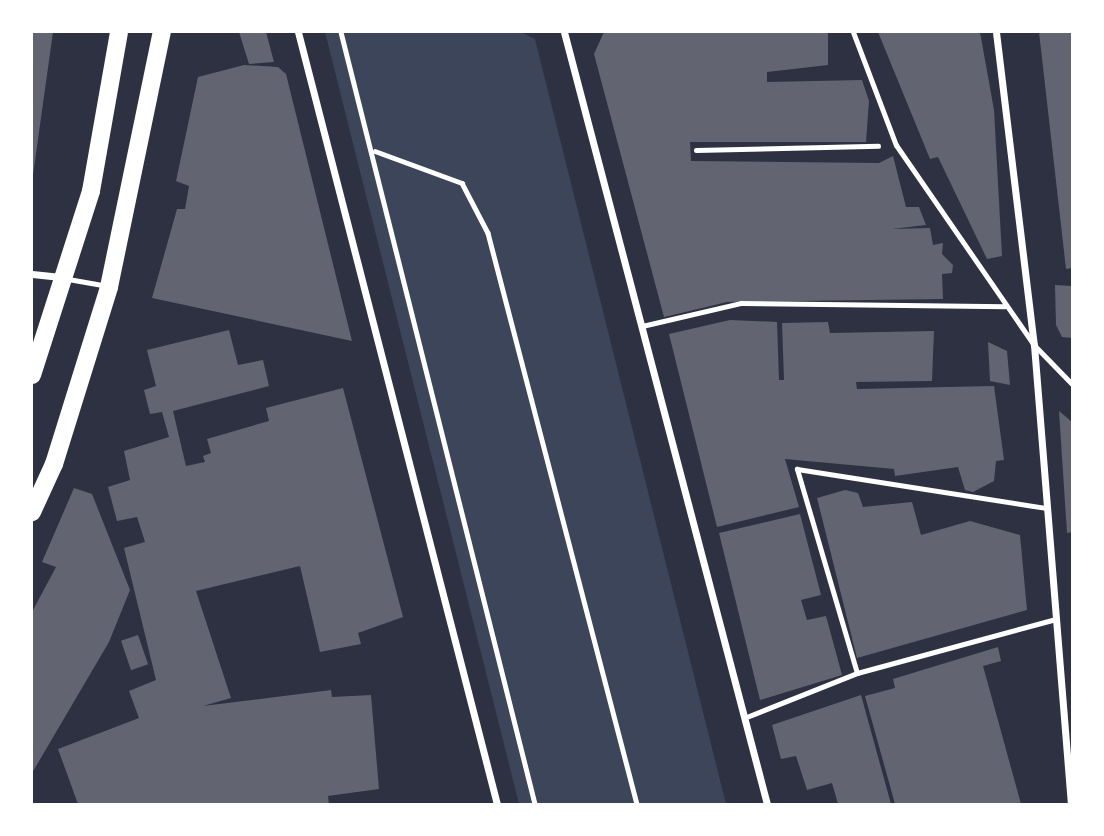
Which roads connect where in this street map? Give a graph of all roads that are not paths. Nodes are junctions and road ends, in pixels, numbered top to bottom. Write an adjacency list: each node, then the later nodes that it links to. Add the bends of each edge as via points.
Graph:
1 (119, 32): 8 (main road, via 91,191)
2 (162, 32): 9 (main road)
3 (298, 32): 20 (street)
4 (564, 32): 11 (street)
5 (853, 32): 10 (lane, via 896,145)
6 (996, 32): 12 (street)
7 (32, 274): 8 (street)
8 (62, 277): 9 (lane); 13 (main road)
9 (110, 287): 16 (main road, via 54,464)
10 (1005, 306): 11 (lane, via 741,303); 12 (lane)
11 (642, 326): 19 (street)
12 (1034, 345): 14 (lane); 15 (street)
13 (32, 375)
14 (1073, 384)
15 (1047, 508): 17 (street); 18 (lane, via 797,469)
16 (32, 512)
17 (1056, 619): 18 (lane); 22 (street)
18 (857, 673): 19 (lane)
19 (744, 718): 21 (street)
20 (498, 804)
21 (766, 804)
22 (1071, 804)

